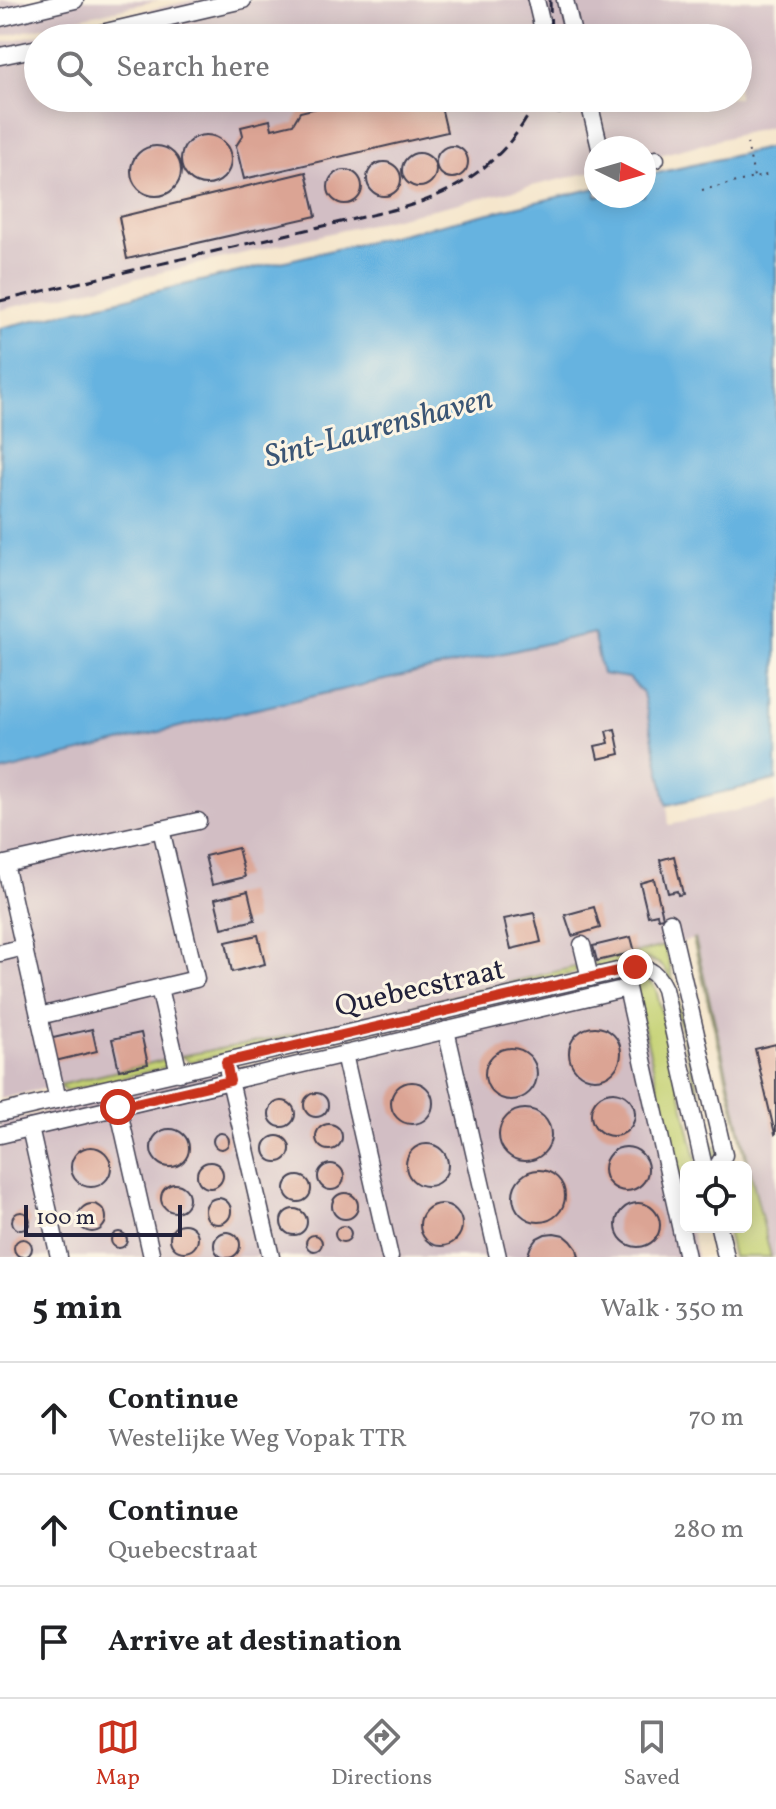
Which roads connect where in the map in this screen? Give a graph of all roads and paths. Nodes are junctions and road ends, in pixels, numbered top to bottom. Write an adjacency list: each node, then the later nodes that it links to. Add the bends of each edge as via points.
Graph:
1 (75, 0): 5 (street)
2 (243, 0): 6 (street)
3 (536, 0): 7 (street)
4 (565, 0): 8 (street)
5 (0, 18)
6 (140, 24)
7 (542, 24)
8 (571, 24)
9 (24, 51): 10 (street)
10 (0, 56)
11 (591, 112): 12 (street)
12 (597, 136)
13 (747, 143): 15 (path)
14 (771, 174): 15 (path)
15 (754, 177): 16 (path)
16 (702, 190)
17 (198, 821): 18 (street)
18 (161, 829): 19 (street); 25 (street, via 196,979)
19 (3, 865): 22 (street)
20 (670, 922): 38 (street, via 724,1155)
21 (582, 945): 24 (street)
22 (24, 947): 23 (street); 26 (street)
23 (0, 953)
24 (590, 978): 29 (street, Quebecstraat); 37 (street, Quebecstraat, via 635,967 660,979)
25 (159, 988): 26 (street); 30 (street)
26 (39, 1016): 32 (street)
27 (446, 1030): 28 (street); 44 (street); 45 (street, via 627,988)
28 (344, 1054): 31 (street); 43 (street)
29 (226, 1062): 30 (street, Quebecstraat); 31 (street)
30 (179, 1073): 32 (street, Quebecstraat)
31 (230, 1081): 33 (street); 42 (street)
32 (58, 1100): 34 (street, Quebecstraat)
33 (118, 1107): 35 (street); 41 (street)
34 (0, 1113)
35 (30, 1128): 36 (street); 40 (street)
36 (0, 1135)
37 (703, 1161)
38 (720, 1161)
39 (720, 1233): 46 (street)
40 (59, 1257)
41 (152, 1257)
42 (271, 1257)
43 (390, 1257)
44 (498, 1257)
45 (687, 1257)
46 (726, 1257)

